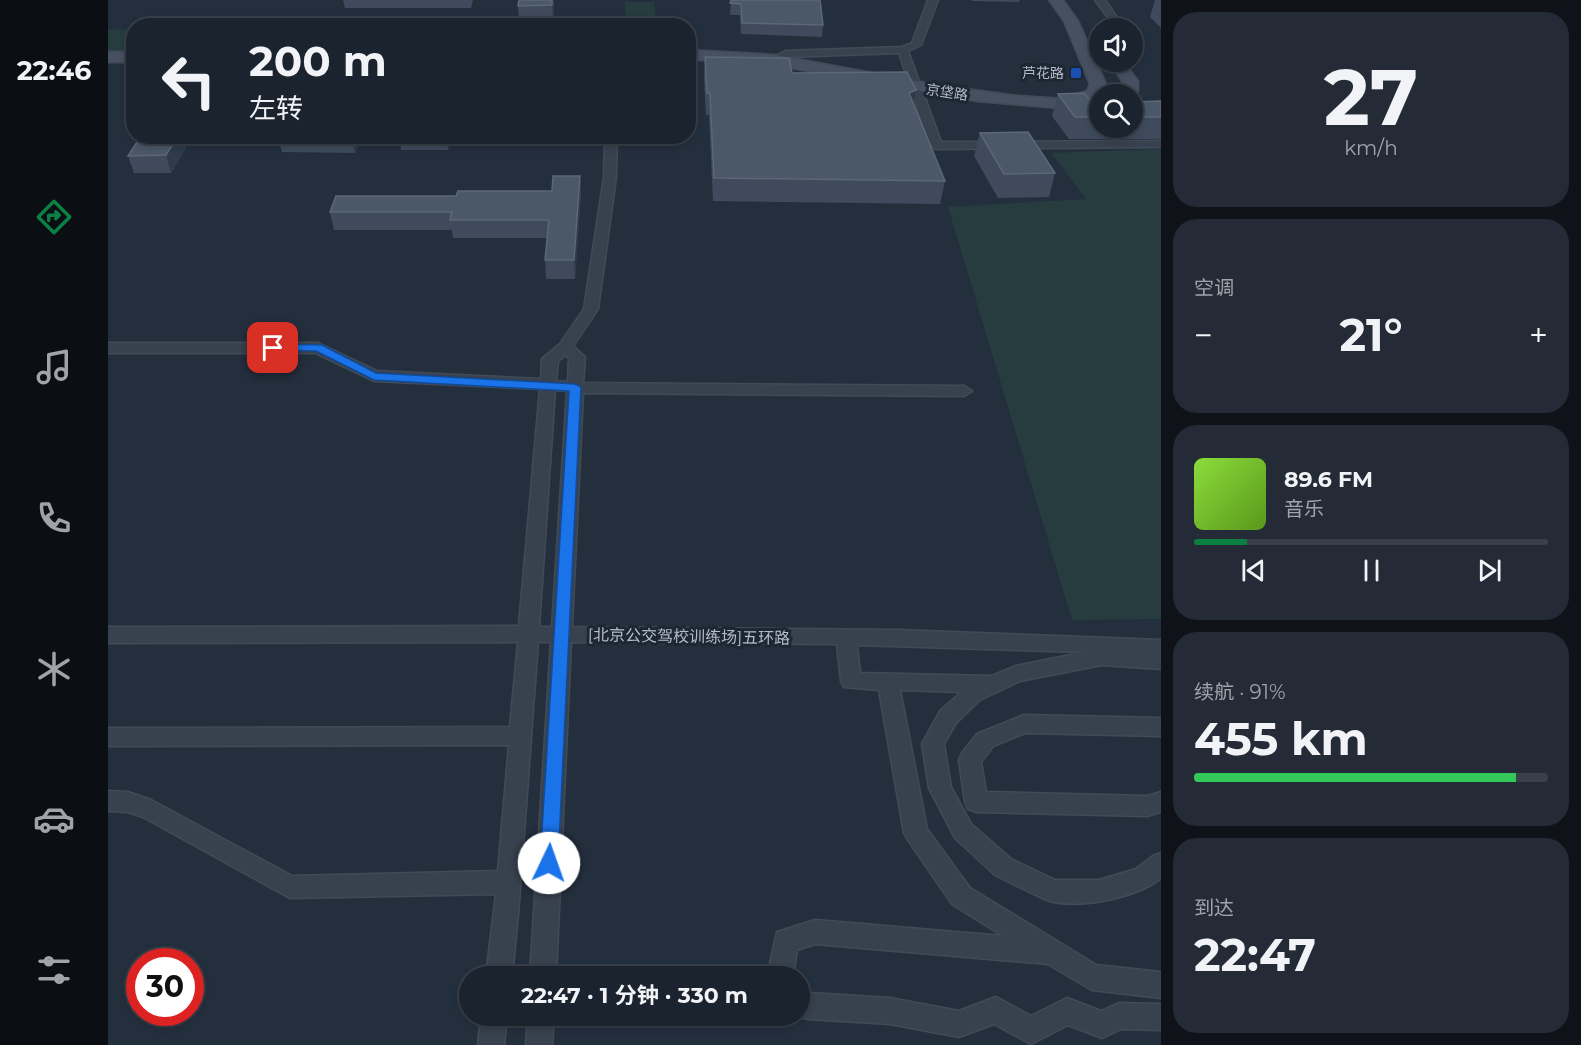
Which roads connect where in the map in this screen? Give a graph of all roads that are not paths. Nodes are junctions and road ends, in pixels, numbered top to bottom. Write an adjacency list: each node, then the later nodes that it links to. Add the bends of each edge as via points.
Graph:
1 (933, 0): 7 (street, via 916,45)
2 (1056, 0): 13 (main road, via 1071,21 1098,84 1088,98)
3 (1073, 0): 5 (main road)
4 (1100, 0): 6 (street)
5 (1086, 18)
6 (1113, 18)
7 (903, 50): 11 (street, via 785,54); 12 (street)
8 (696, 55): 11 (main road, 京垡路)
9 (108, 57): 10 (main road)
10 (126, 57)
11 (773, 60): 12 (main road, 京垡路)
12 (914, 87): 13 (main road, 京垡路, via 1006,101); 16 (street, via 936,146)
13 (1065, 103): 14 (main road)
14 (1089, 103)
15 (610, 144): 17 (street, via 610,177 591,309)
16 (1161, 144)
17 (565, 347): 19 (street, via 550,359); 20 (street, via 577,357)
18 (108, 348): 19 (street, via 318,348 374,376)
19 (548, 385): 20 (street); 22 (street)
20 (575, 387): 21 (street); 23 (street)
21 (964, 391)
22 (529, 635): 23 (street, [北京公交驾校训练场]五环路); 24 (street, [北京公交驾校训练场]五环路); 31 (street)
23 (561, 635): 25 (street, [北京公交驾校训练场]五环路); 39 (street)
24 (108, 636)
25 (846, 638): 26 (street, [北京公交驾校训练场]五环路, via 1004,640); 28 (street, via 851,681)
26 (1161, 648)
27 (1161, 661): 29 (street, via 1102,657 1016,674)
28 (888, 681): 29 (street); 37 (street, via 916,833 961,896)
29 (995, 684): 35 (street, via 973,694 948,717 933,744 940,788 963,831 1003,867 1053,891 1099,891 1143,878)
30 (1161, 727): 34 (street, via 1024,724 985,740 970,760 976,802 1147,806)
31 (520, 736): 32 (street); 36 (street)
32 (108, 737)
33 (108, 801): 36 (street, via 128,801 151,810 290,887)
34 (1161, 802)
35 (1161, 864)
36 (508, 882): 38 (street)
37 (1052, 952): 40 (street, via 815,932 786,941); 41 (street, via 1092,977)
38 (500, 966)
39 (544, 966)
40 (782, 966)
41 (1161, 985)
42 (810, 1006): 43 (street, via 890,1011 959,1024 996,1010 1031,1031 1067,1011 1102,1025 1119,1016)
43 (1161, 1017)
44 (493, 1026): 46 (street)
45 (540, 1026): 47 (street)
46 (491, 1045)
47 (539, 1045)

